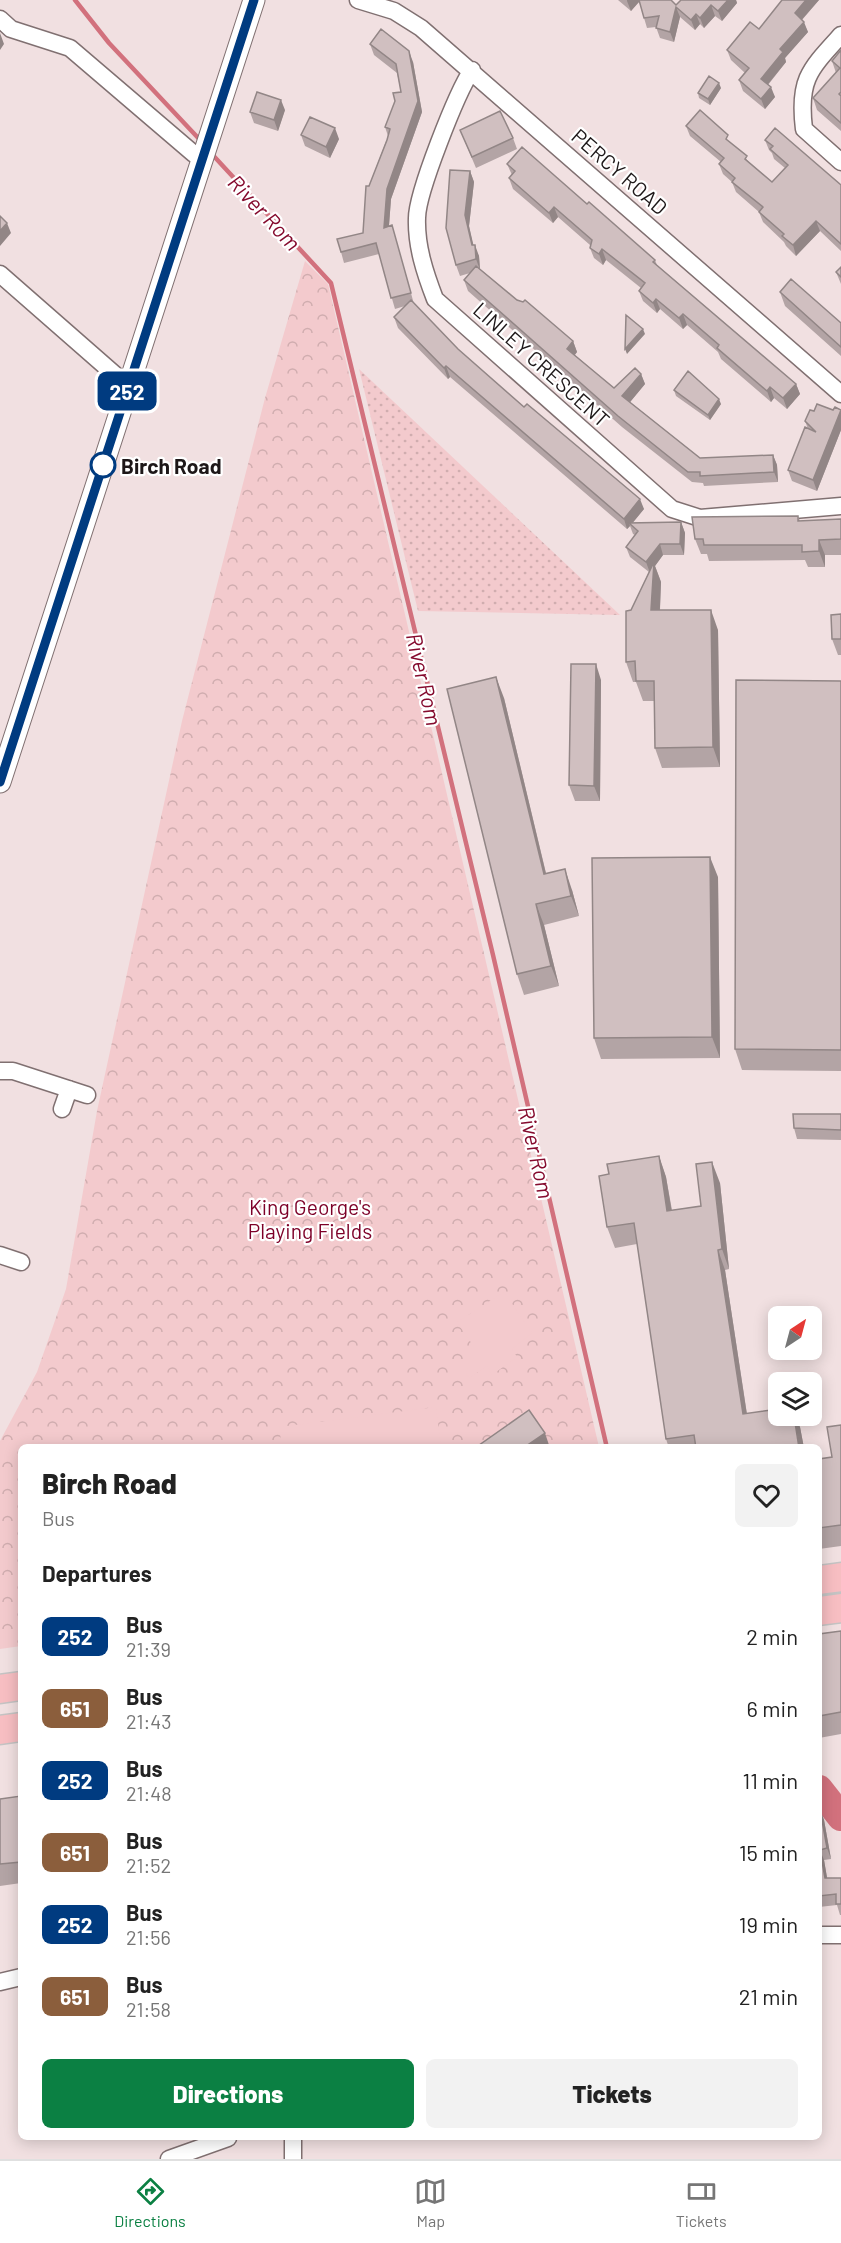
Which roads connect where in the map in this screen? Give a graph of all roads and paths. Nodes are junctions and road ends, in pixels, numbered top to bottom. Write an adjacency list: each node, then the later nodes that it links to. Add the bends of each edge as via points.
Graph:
1 (254, 0): 6 (street)
2 (358, 0): 5 (street, PERCY ROAD, via 394,11)
3 (0, 19): 6 (street, via 11,29 70,48 194,154)
4 (841, 35): 7 (street, via 812,67 801,101 804,129)
5 (472, 70): 10 (street, PERCY ROAD); 11 (street, LINLEY CRESCENT, via 444,131 417,216 423,267 435,298 672,509 700,518)
6 (207, 147): 9 (street)
7 (841, 162)
8 (0, 274): 9 (street)
9 (129, 387): 12 (street)
10 (841, 394)
11 (841, 507)
12 (0, 779)
13 (0, 1071): 14 (street, via 13,1071)
14 (69, 1089): 15 (street); 16 (street)
15 (87, 1095)
16 (62, 1109)
17 (0, 1255): 18 (street)
18 (21, 1262)
19 (841, 1577): 20 (highway)
20 (822, 1580)
21 (841, 1608): 22 (highway)
22 (822, 1611)
23 (18, 1686): 24 (highway)
24 (0, 1689)
25 (18, 1727): 26 (highway)
26 (0, 1730)
27 (822, 1935): 28 (street)
28 (841, 1935)
29 (18, 1978): 30 (street)
30 (0, 1982)
31 (222, 2140): 33 (street)
32 (293, 2140): 34 (street)
33 (170, 2159)
34 (293, 2159)

